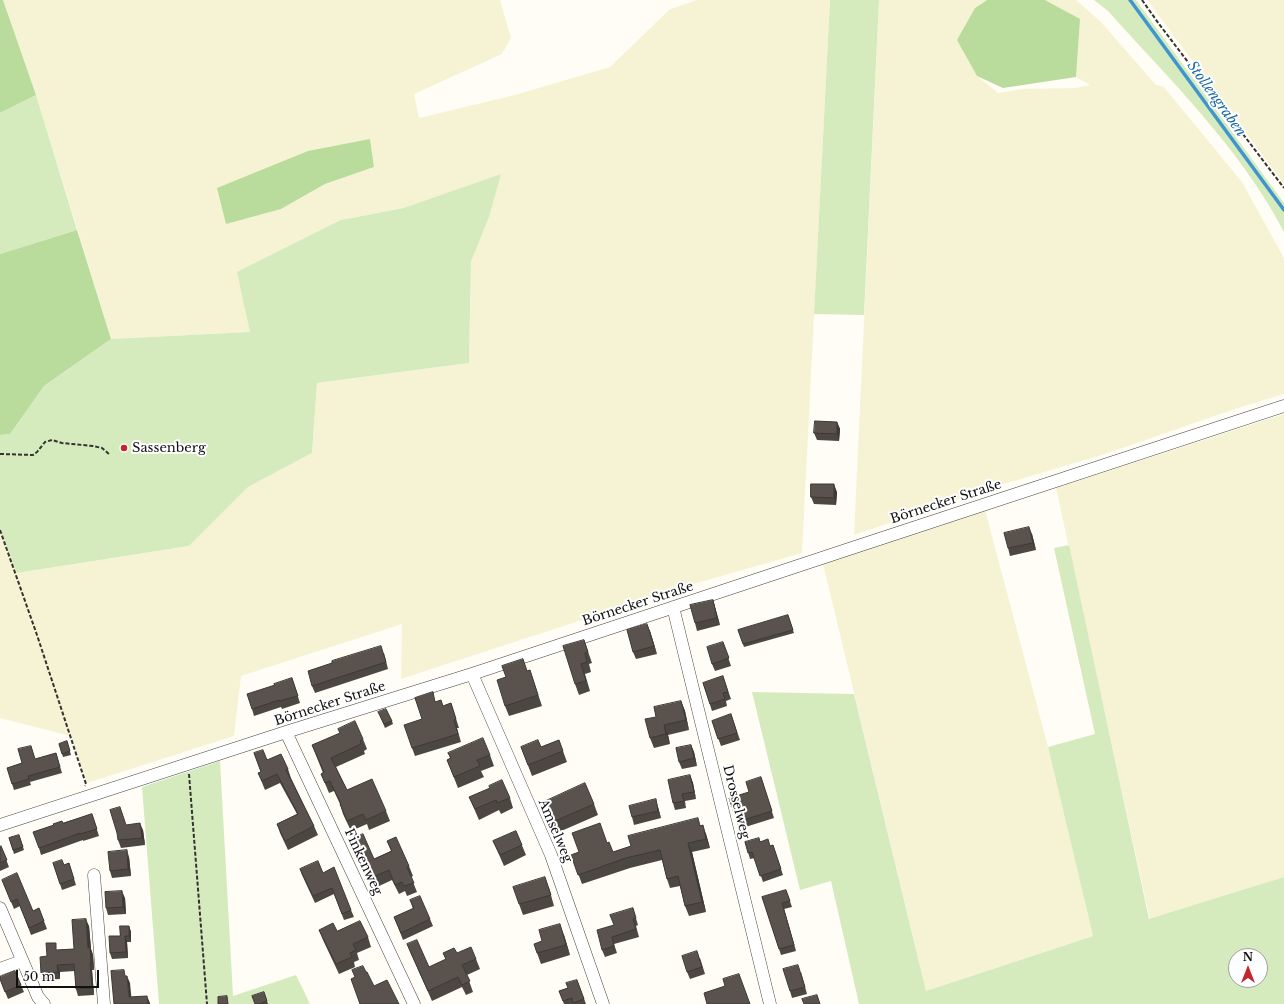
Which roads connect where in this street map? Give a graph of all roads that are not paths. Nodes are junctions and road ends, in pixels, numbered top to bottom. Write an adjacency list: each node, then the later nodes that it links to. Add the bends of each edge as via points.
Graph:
1 (1284, 406): 2 (street, Börnecker Straße)
2 (673, 607): 3 (street, Börnecker Straße); 14 (street, Drosselweg)
3 (472, 674): 4 (street, Börnecker Straße); 13 (street, Amselweg, via 551,855)
4 (286, 732): 5 (street, Börnecker Straße); 12 (street, Finkenweg)
5 (0, 825)
6 (94, 875): 11 (street)
7 (0, 908): 8 (street)
8 (22, 961): 9 (street); 10 (street, via 38,997)
9 (0, 969)
10 (44, 1004)
11 (104, 1004)
12 (414, 1004)
13 (603, 1004)
14 (770, 1004)

